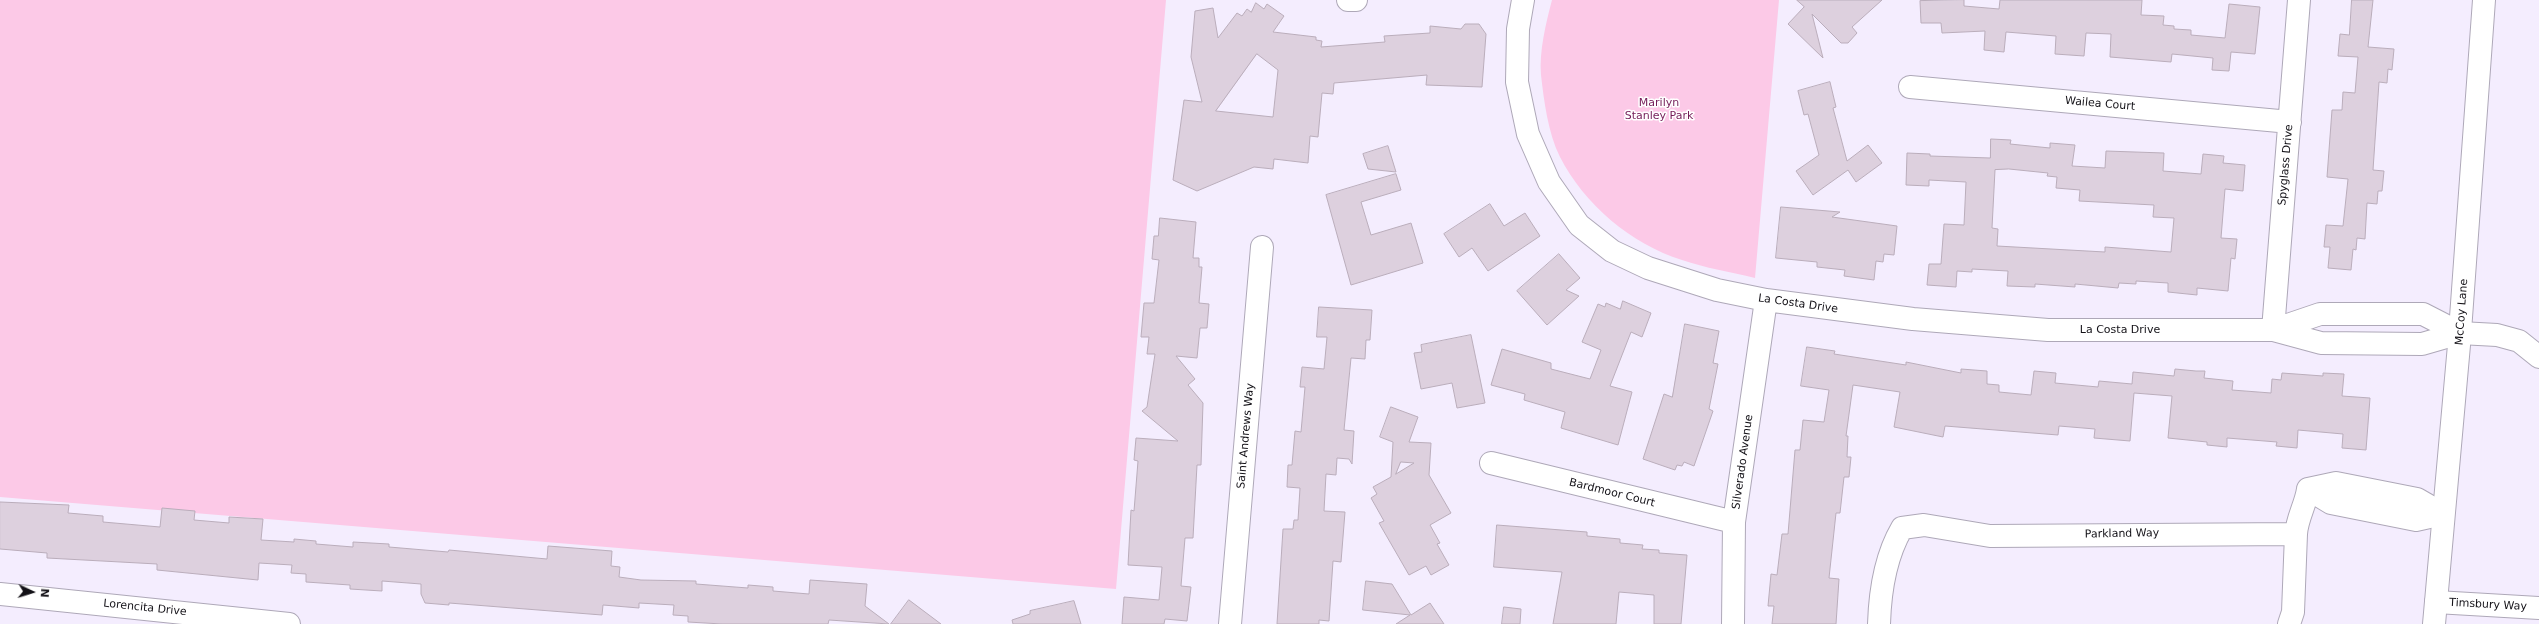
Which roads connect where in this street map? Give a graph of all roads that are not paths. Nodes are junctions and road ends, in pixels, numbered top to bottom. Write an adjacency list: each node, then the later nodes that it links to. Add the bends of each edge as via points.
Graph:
1 (1348, 0): 2 (street)
2 (1356, 0)
3 (1523, 0): 9 (street, La Costa Drive, via 1518,29 1517,82 1528,134 1549,182 1579,225 1612,250 1648,268 1717,290)
4 (2299, 0): 7 (street, Spyglass Drive)
5 (2484, 0): 11 (street, McCoy Lane)
6 (1910, 87): 7 (street, Wailea Court)
7 (2290, 122): 10 (street, Spyglass Drive)
8 (1262, 247): 22 (street, Saint Andrews Way)
9 (1766, 300): 10 (street, La Costa Drive, via 1913,319 2048,330); 15 (street, Silverado Avenue)
10 (2273, 330): 11 (street, La Costa Drive, via 2321,342 2422,344); 11 (street, La Costa Drive, via 2320,314 2423,314)
11 (2460, 334): 12 (street, via 2496,335 2519,341); 14 (street, McCoy Lane)
12 (2539, 357)
13 (1491, 463): 15 (street, Bardmoor Court)
14 (2443, 514): 16 (street, via 2416,520 2331,503 2308,489 2297,522); 18 (street, McCoy Lane)
15 (1734, 522): 23 (street, Silverado Avenue)
16 (2296, 534): 24 (street, Parkland Way, via 1990,536 1924,525 1902,528 1890,554 1880,598); 25 (street, via 2293,612)
17 (0, 594): 20 (street, Lorencita Drive)
18 (2436, 602): 19 (street, Timsbury Way); 26 (street, McCoy Lane)
19 (2539, 608)
20 (149, 616): 21 (street, Lorencita Drive)
21 (289, 624)
22 (1230, 624)
23 (1733, 624)
24 (1879, 624)
25 (2289, 624)
26 (2434, 624)

